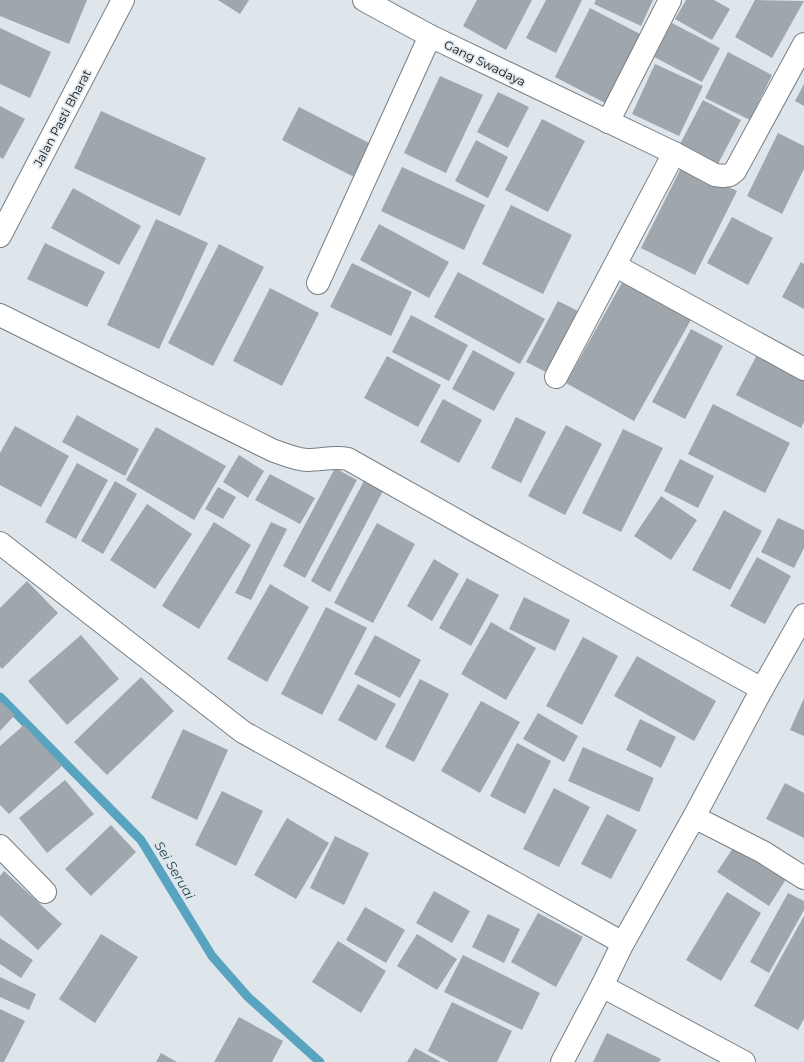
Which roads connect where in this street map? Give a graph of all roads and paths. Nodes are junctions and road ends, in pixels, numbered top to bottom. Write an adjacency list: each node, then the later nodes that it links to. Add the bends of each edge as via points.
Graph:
1 (123, 0): 8 (street, Jalan Pasti Bharat)
2 (364, 0): 4 (street, Gang Swadaya)
3 (670, 0): 6 (street)
4 (430, 36): 6 (street, Gang Swadaya); 10 (street)
5 (804, 44): 7 (street, Gang Swadaya, via 735,171 723,176 715,175)
6 (608, 122): 7 (street, Gang Swadaya)
7 (674, 153): 9 (street)
8 (1, 229)
9 (616, 266): 12 (street); 13 (street)
10 (318, 283)
11 (0, 315): 16 (street, via 272,450 308,460 337,457 348,459)
12 (804, 369)
13 (556, 377)
14 (0, 543): 21 (street, via 242,732)
15 (804, 615): 16 (street)
16 (762, 689): 17 (street)
17 (694, 817): 19 (street, via 763,852); 21 (street)
18 (0, 846): 20 (street)
19 (804, 878)
20 (45, 892)
21 (622, 943): 22 (street)
22 (602, 986): 23 (street); 24 (street)
23 (562, 1062)
24 (744, 1062)

